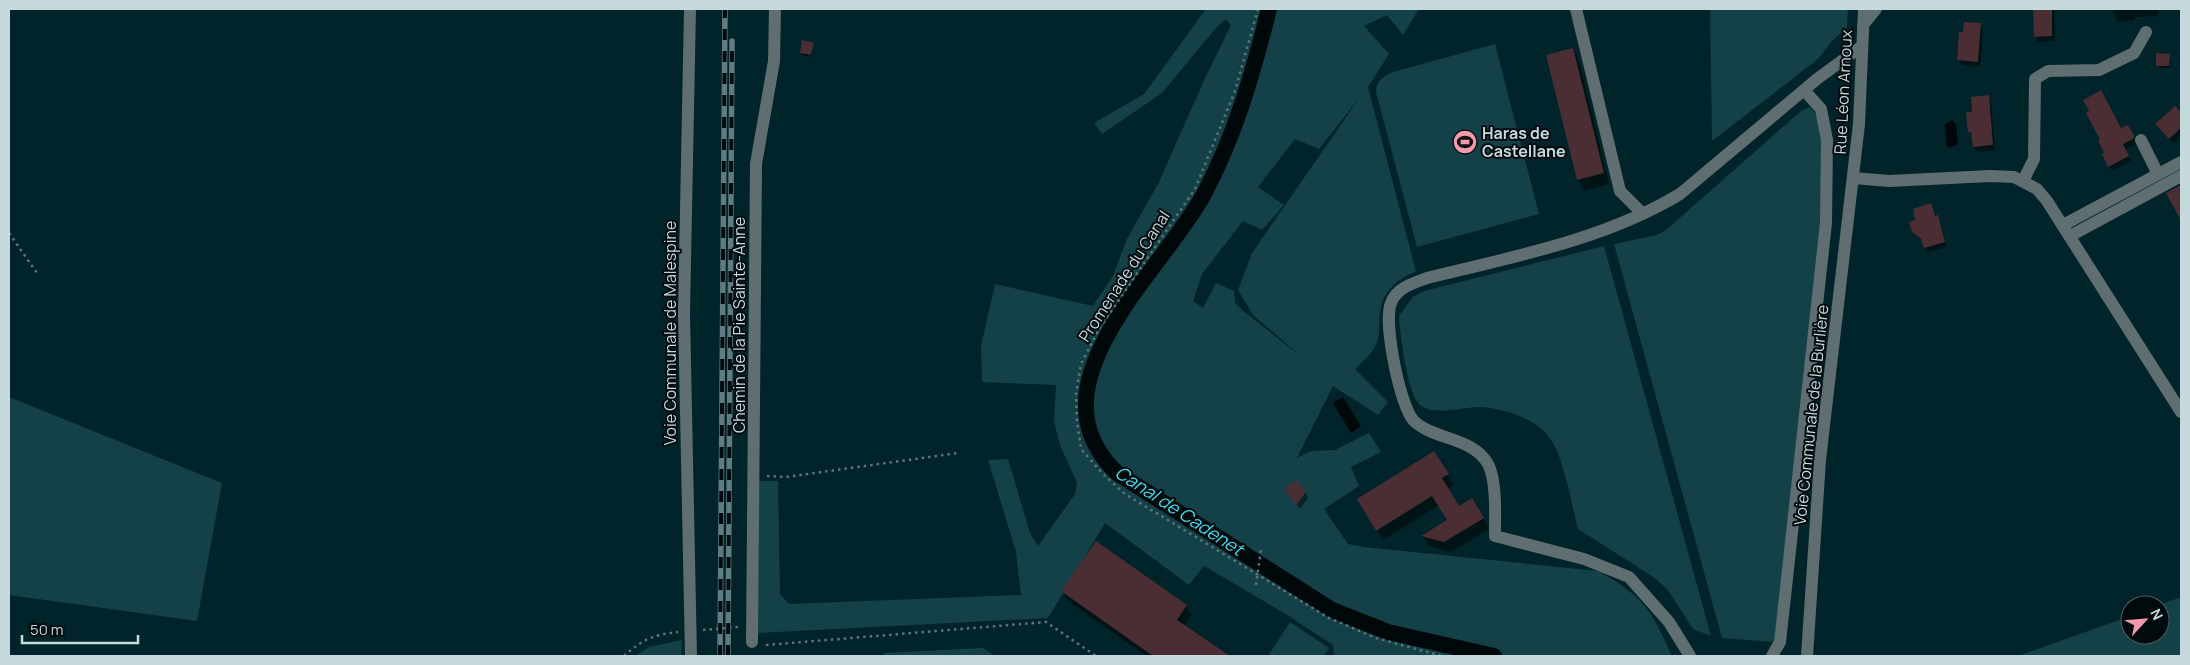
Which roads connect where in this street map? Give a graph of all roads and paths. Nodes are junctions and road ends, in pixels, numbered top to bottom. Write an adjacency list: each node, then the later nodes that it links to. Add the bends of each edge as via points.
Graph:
1 (690, 9): 28 (street, Voie Communale de Malespine, via 684,313)
2 (775, 9): 24 (street, Chemin de la Pie Sainte-Anne, via 774,61 756,164)
3 (1258, 9): 26 (path, Promenade du Canal, via 1235,91 1195,190 1099,329 1081,364 1076,394 1081,449 1103,474 1125,494)
4 (1576, 9): 17 (street, via 1620,191)
5 (1864, 9): 7 (street, Rue Léon Arnoux)
6 (1876, 9): 7 (street)
7 (1863, 25): 9 (street, Rue Léon Arnoux)
8 (2146, 32): 16 (street, via 2134,53 2099,70 2048,71 2035,78 2034,159)
9 (1862, 46): 10 (street); 15 (street, Rue Léon Arnoux)
10 (1804, 90): 17 (street, via 1680,194); 35 (street, via 1821,109 1827,140 1826,223 1780,642)
11 (2141, 140): 13 (street)
12 (2181, 162): 13 (street)
13 (2158, 174): 18 (street)
14 (2181, 176): 20 (street)
15 (1854, 178): 16 (street, via 1889,181 1990,176); 36 (street, Voie Communale de la Burlière, via 1820,460)
16 (2023, 180): 18 (street, via 2047,200)
17 (1643, 214): 34 (street, via 1584,238 1412,283 1396,294 1388,317 1391,345 1407,408 1414,420 1432,432 1454,438 1477,452 1488,464 1493,481 1495,536 1584,559 1629,577 1669,622)
18 (2062, 225): 20 (street)
19 (9, 233): 21 (path)
20 (2070, 236): 22 (street)
21 (37, 274)
22 (2180, 408)
23 (958, 453): 24 (path, via 786,477 765,476)
24 (754, 471): 29 (street, Chemin de la Pie Sainte-Anne)
25 (1260, 549): 26 (path, bridge)
26 (1257, 574): 27 (path, bridge); 33 (path, Promenade du Canal, via 1329,618 1376,638)
27 (1256, 585)
28 (691, 631): 29 (path, via 739,627); 30 (path, via 656,634 638,643); 31 (street, Voie Communale de Malespine)
29 (752, 642): 32 (path, via 770,646 1046,622)
30 (624, 656)
31 (691, 656)
32 (1096, 656)
33 (1442, 656)
34 (1690, 656)
35 (1772, 656)
36 (1807, 656)

